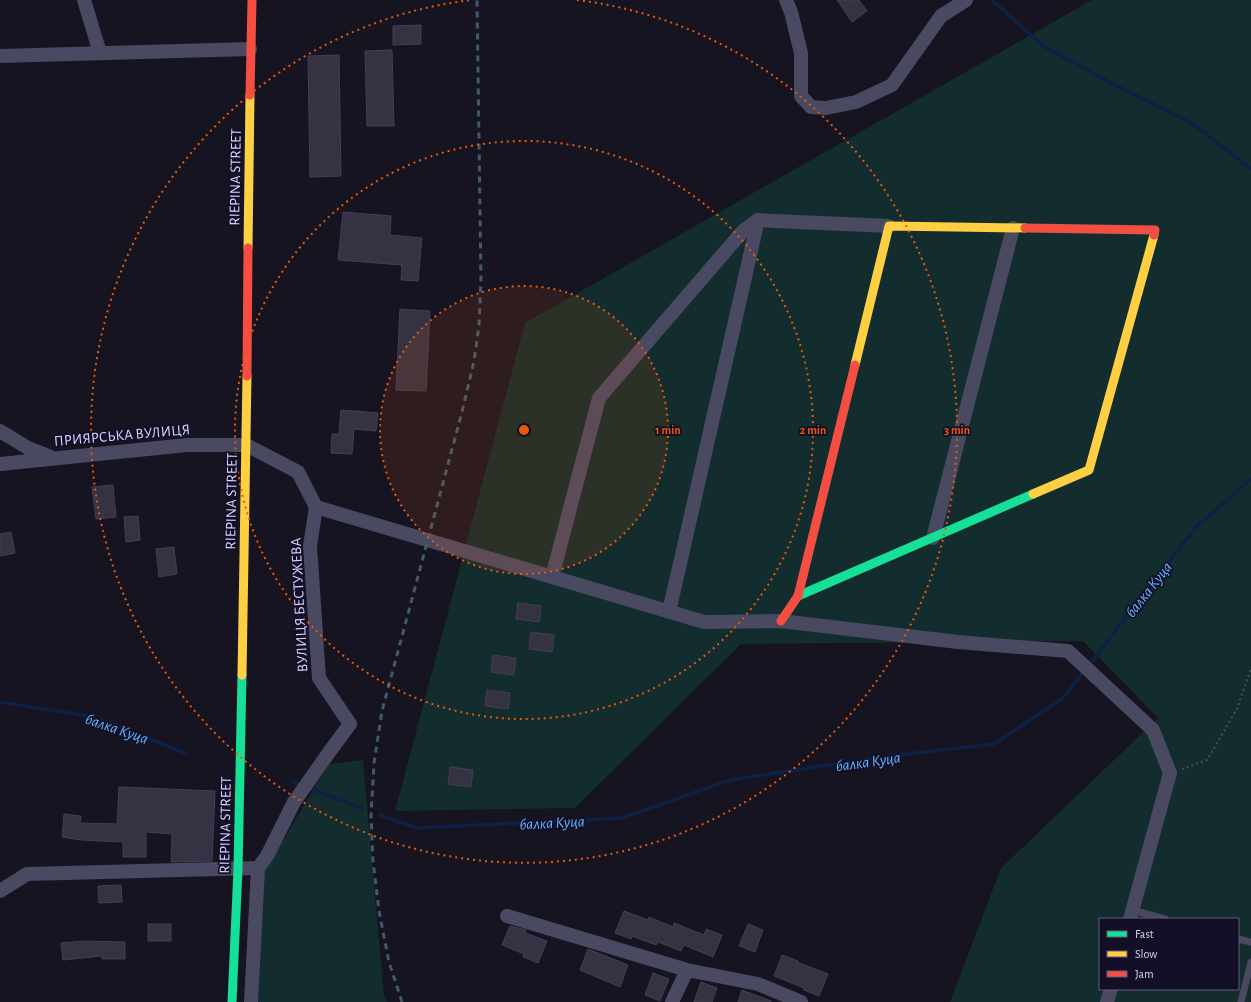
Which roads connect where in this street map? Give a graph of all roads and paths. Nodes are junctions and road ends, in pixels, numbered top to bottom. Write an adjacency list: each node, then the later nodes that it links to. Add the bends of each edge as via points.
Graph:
1 (84, 0): 6 (street)
2 (252, 0): 5 (street, RIEPINA STREET)
3 (786, 0): 4 (street, via 801,53 801,96 811,107 826,108 856,102 892,85 941,16)
4 (966, 0)
5 (250, 49): 6 (street); 12 (street, RIEPINA STREET)
6 (100, 53): 7 (street)
7 (0, 56)
8 (758, 220): 9 (street); 17 (street, via 743,231 599,398); 19 (street)
9 (889, 226): 10 (street); 18 (street)
10 (1013, 228): 16 (street); 16 (street, via 1155,230 1089,470)
11 (0, 431): 13 (street, via 28,448)
12 (246, 445): 13 (street, ПРИЯРСЬКА ВУЛИЦЯ, via 187,445); 15 (street, via 298,472); 24 (street, RIEPINA STREET)
13 (53, 458): 14 (street, ПРИЯРСЬКА ВУЛИЦЯ)
14 (0, 464)
15 (316, 507): 17 (street); 23 (street, ВУЛИЦЯ БЕСТУЖЕВА, via 310,546 319,678 350,724 294,802)
16 (933, 538): 18 (street)
17 (552, 577): 19 (street)
18 (798, 596): 20 (street)
19 (669, 612): 20 (street, via 704,622)
20 (781, 621): 22 (street, via 1068,652 1153,730)
21 (1251, 668): 22 (path, via 1237,709 1207,760)
22 (1170, 773): 26 (street)
23 (258, 868): 24 (street); 35 (street, ВУЛИЦЯ БЕСТУЖЕВА)
24 (238, 869): 25 (street, via 27,874); 34 (street, RIEPINA STREET)
25 (0, 891)
26 (1131, 915): 28 (lane)
27 (506, 916): 32 (street)
28 (1156, 918)
29 (1239, 939): 30 (lane)
30 (1251, 942)
31 (1251, 962): 39 (lane)
32 (687, 970): 36 (street); 37 (street, via 758,984)
33 (1111, 990): 38 (street)
34 (232, 1002)
35 (251, 1002)
36 (672, 1002)
37 (801, 1002)
38 (1107, 1002)
39 (1241, 1002)

